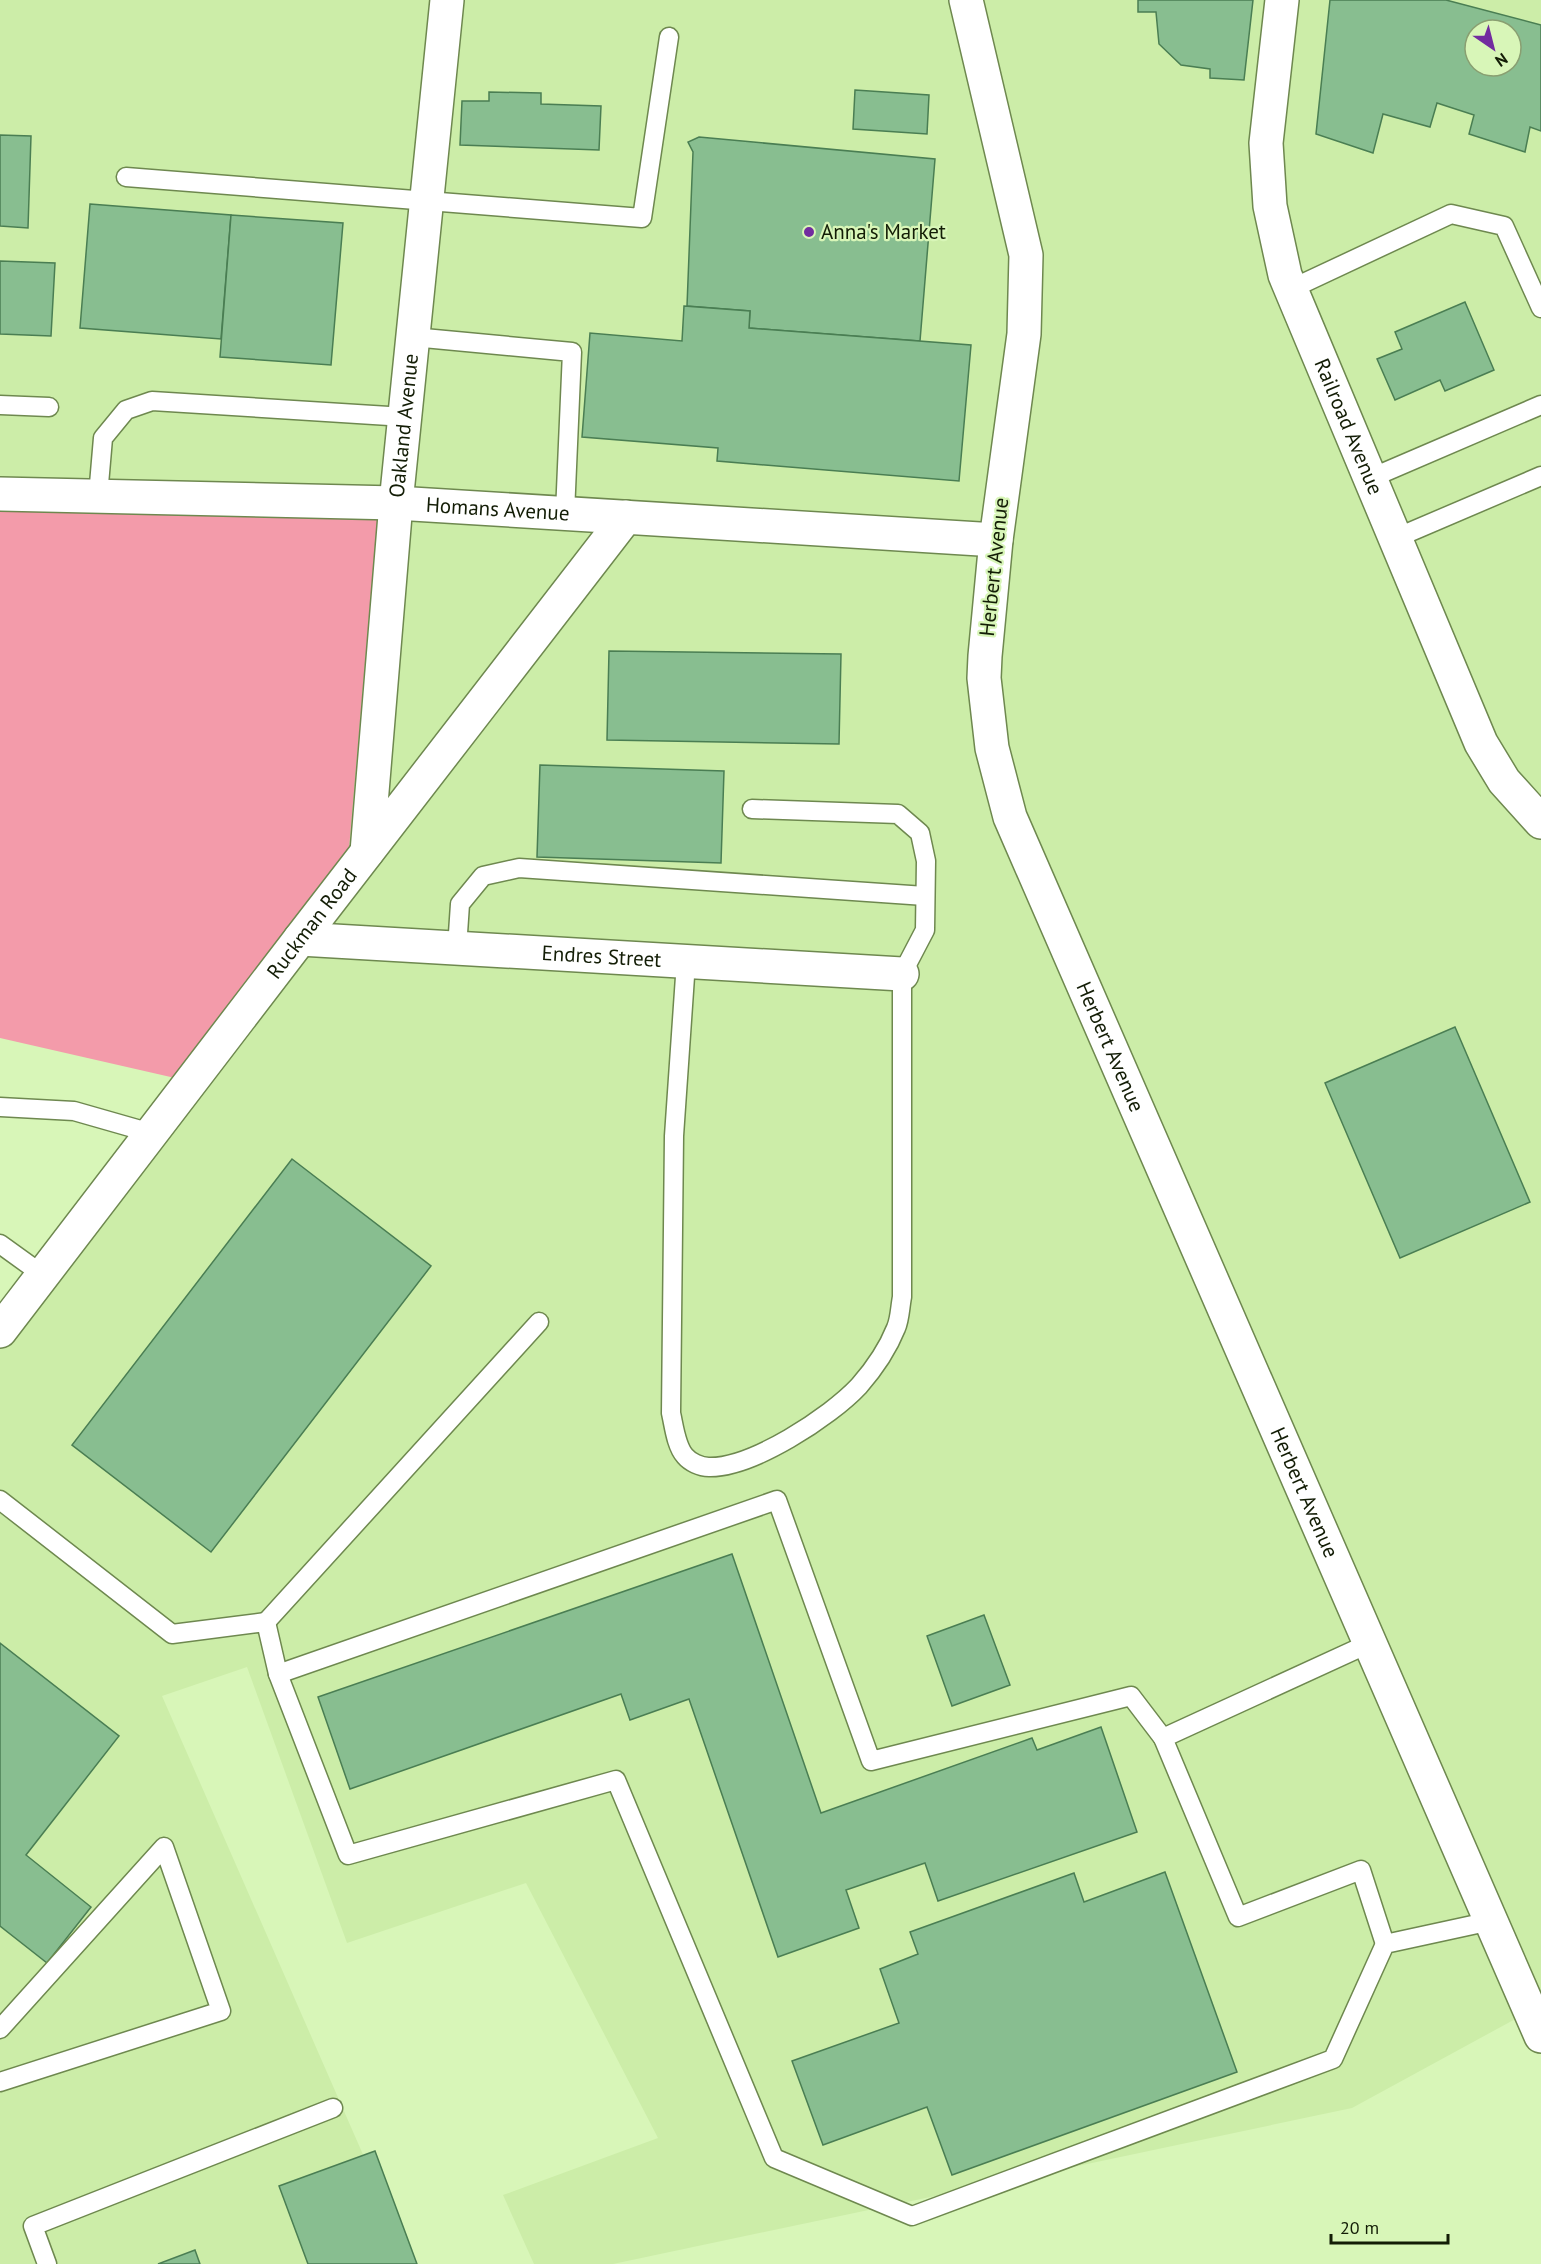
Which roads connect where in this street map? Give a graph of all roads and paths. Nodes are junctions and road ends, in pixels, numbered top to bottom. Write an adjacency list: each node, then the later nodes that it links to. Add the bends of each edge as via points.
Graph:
1 (447, 0): 6 (street, Oakland Avenue)
2 (966, 0): 22 (street, Herbert Avenue, via 1026,255 1024,334)
3 (1282, 0): 7 (street, Railroad Avenue, via 1266,143 1270,206 1285,275)
4 (669, 37): 6 (lane, via 642,218)
5 (126, 177): 6 (lane)
6 (426, 201): 9 (street, Oakland Avenue)
7 (1292, 289): 8 (lane, via 1450,214 1504,226); 15 (street, Railroad Avenue)
8 (1541, 308)
9 (413, 337): 13 (street, Oakland Avenue); 19 (lane, via 572,352)
10 (0, 405): 12 (lane)
11 (1541, 405): 15 (lane)
12 (49, 407)
13 (405, 417): 17 (lane, via 152,401 126,410 103,438); 18 (street, Oakland Avenue)
14 (1541, 476): 21 (lane)
15 (1371, 478): 21 (street, Railroad Avenue)
16 (0, 494): 17 (street, Homans Avenue)
17 (98, 496): 18 (street, Homans Avenue)
18 (396, 503): 19 (street, Homans Avenue); 25 (street, Oakland Avenue)
19 (565, 513): 20 (street, Homans Avenue)
20 (626, 518): 22 (street, Homans Avenue); 25 (street, Ruckman Road)
21 (1396, 538): 24 (street, Railroad Avenue, via 1481,743 1504,782)
22 (996, 540): 39 (street, Herbert Avenue, via 984,678 992,748 1010,817)
23 (752, 809): 26 (lane, via 898,814 920,833 926,861)
24 (1541, 822)
25 (367, 852): 27 (street, Ruckman Road)
26 (925, 896): 28 (lane, via 519,868 483,876 460,904); 30 (lane, via 925,930)
27 (300, 939): 28 (street, Endres Street); 32 (street, Ruckman Road)
28 (457, 948): 29 (street, Endres Street)
29 (686, 962): 30 (street, Endres Street); 30 (lane, via 674,1136 671,1413 683,1454 708,1467 743,1461 825,1415 859,1386 896,1328 902,1297)
30 (902, 974)
31 (0, 1107): 32 (lane, via 74,1111)
32 (151, 1133): 34 (street, Ruckman Road)
33 (0, 1244): 34 (lane)
34 (43, 1275): 36 (street, Ruckman Road)
35 (539, 1322): 38 (lane)
36 (0, 1331)
37 (0, 1500): 38 (lane, via 172,1634)
38 (266, 1622): 40 (lane)
39 (1370, 1642): 41 (lane); 42 (street, Herbert Avenue)
40 (278, 1674): 41 (lane, via 777,1500 871,1761 1131,1695); 43 (lane, via 348,1855 616,1780 774,2158 912,2216 1333,2058)
41 (1163, 1738): 43 (lane, via 1238,1917 1361,1870)
42 (1491, 1922): 43 (lane); 45 (street, Herbert Avenue)
43 (1385, 1944)
44 (0, 2029): 46 (lane, via 164,1847 221,2011)
45 (1541, 2036)
46 (0, 2082)
47 (333, 2108): 48 (lane, via 33,2226)
48 (47, 2264)

